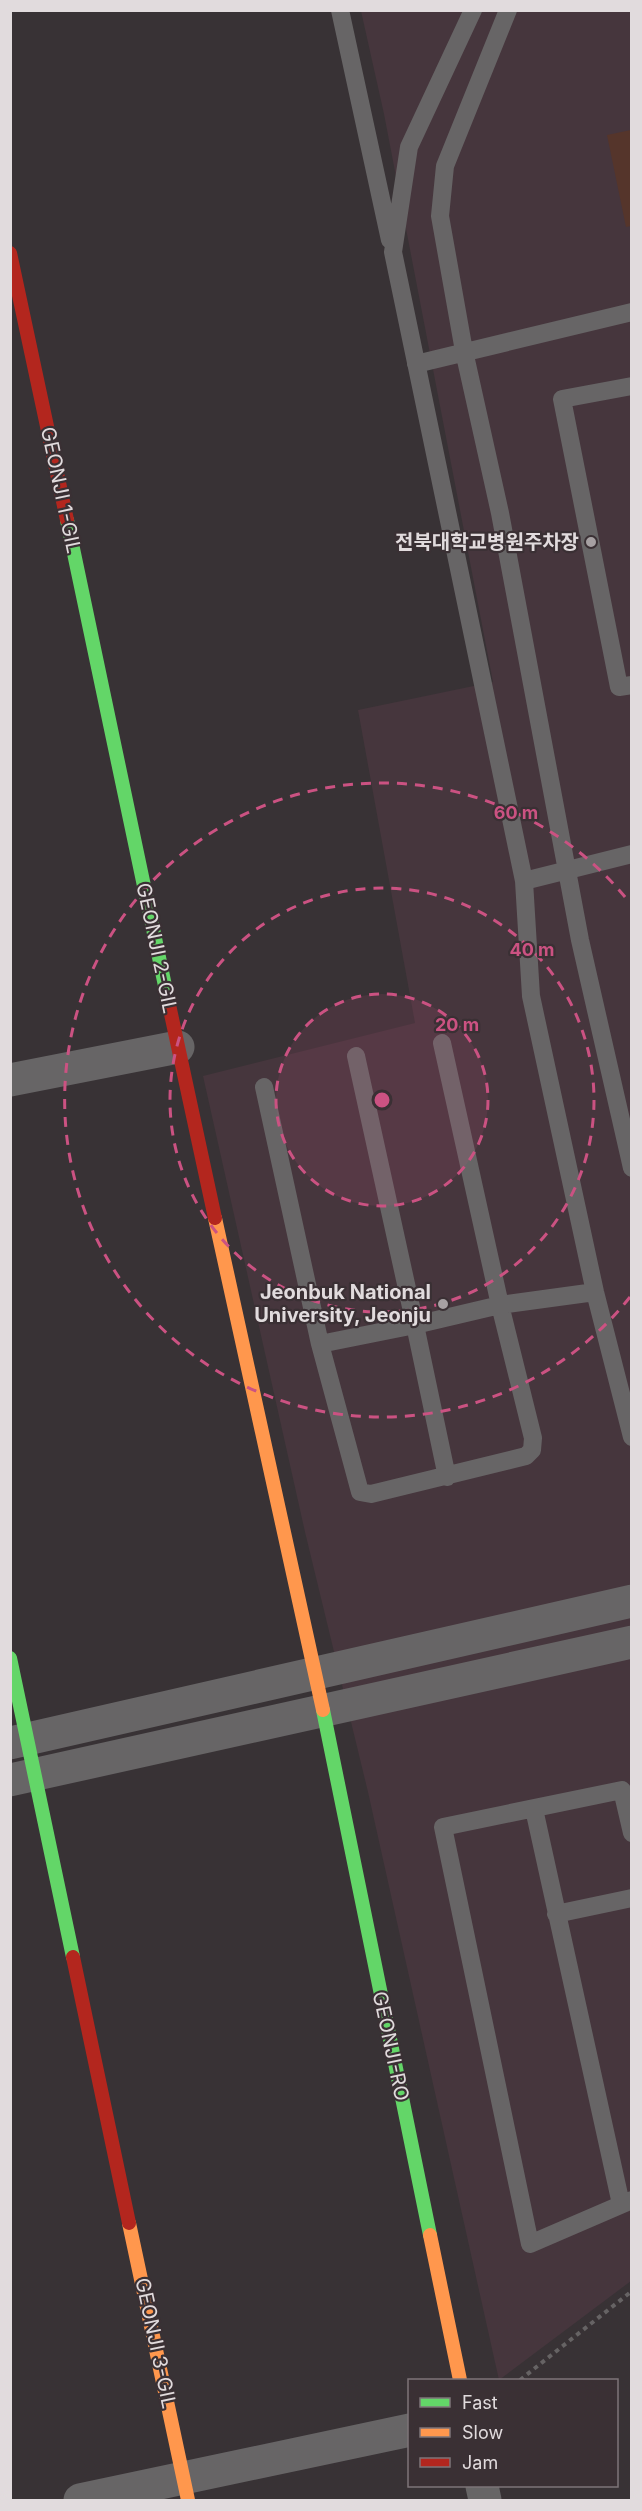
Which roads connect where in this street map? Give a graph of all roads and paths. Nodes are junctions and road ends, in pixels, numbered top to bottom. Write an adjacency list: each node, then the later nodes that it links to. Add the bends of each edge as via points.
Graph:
1 (340, 10): 4 (lane)
2 (473, 10): 4 (lane, via 409,147)
3 (508, 10): 8 (lane, via 445,166 440,216)
4 (393, 252): 9 (lane)
5 (10, 253): 6 (street, GEONJI 1-GIL)
6 (16, 300): 11 (street, GEONJI 1-GIL)
7 (632, 312): 8 (lane)
8 (464, 351): 9 (lane); 14 (lane, via 500,513)
9 (416, 364): 15 (lane)
10 (632, 386): 12 (lane, via 562,399 619,687)
11 (101, 681): 17 (street, GEONJI 2-GIL)
12 (632, 684)
13 (632, 855): 14 (lane)
14 (568, 871): 15 (lane); 21 (lane)
15 (524, 881): 22 (lane, via 531,996)
16 (442, 1042): 23 (lane)
17 (178, 1047): 19 (street); 31 (street, GEONJI 2-GIL)
18 (356, 1056): 24 (lane)
19 (10, 1080)
20 (264, 1087): 25 (lane)
21 (632, 1168)
22 (595, 1292): 23 (lane); 26 (lane)
23 (500, 1305): 24 (lane); 27 (lane, via 533,1438 532,1450 526,1456)
24 (415, 1325): 25 (lane); 27 (lane)
25 (320, 1344): 27 (lane, via 360,1492 371,1494)
26 (632, 1437)
27 (447, 1477)
28 (632, 1600): 31 (street)
29 (632, 1642): 32 (street)
30 (10, 1658): 33 (street)
31 (315, 1673): 32 (street, GEONJI-RO); 33 (street)
32 (323, 1712): 34 (street); 41 (street, GEONJI-RO)
33 (19, 1742): 34 (street)
34 (23, 1777): 44 (street, GEONJI 3-GIL, via 128,2208)
35 (534, 1809): 36 (lane, via 622,1790); 38 (lane); 39 (lane, via 443,1827 530,2244)
36 (632, 1833)
37 (632, 1898): 38 (lane)
38 (556, 1914): 39 (lane)
39 (626, 2202)
40 (632, 2291): 42 (path)
41 (460, 2379)
42 (521, 2379)
43 (408, 2431): 44 (street)
44 (186, 2490): 45 (street)
45 (80, 2500)

